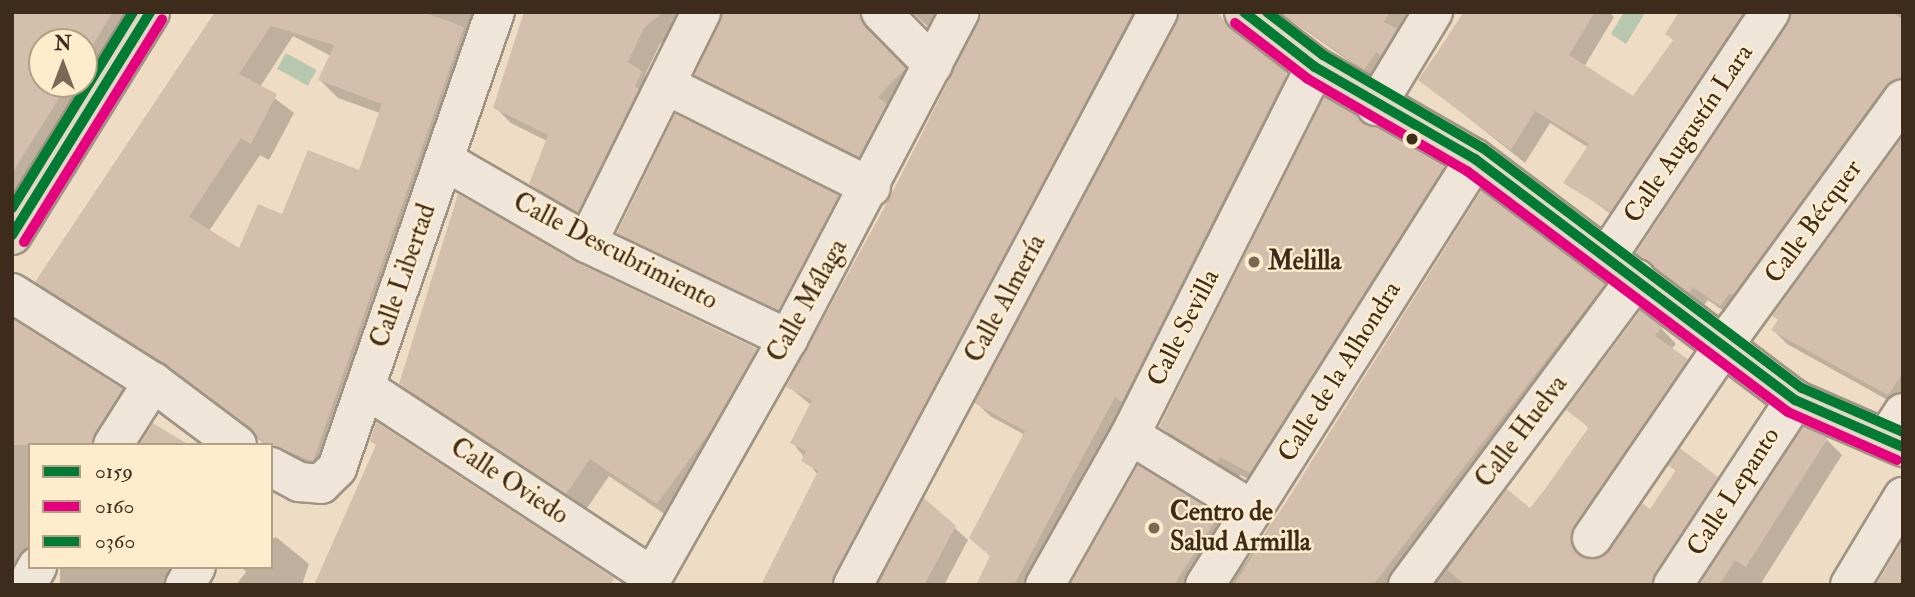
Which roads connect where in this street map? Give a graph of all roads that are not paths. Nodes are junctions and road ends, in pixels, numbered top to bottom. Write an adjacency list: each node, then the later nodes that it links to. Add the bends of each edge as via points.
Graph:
1 (150, 12): 18 (main road)
2 (495, 12): 16 (street, Calle Libertad)
3 (701, 12): 12 (street)
4 (881, 12): 10 (street)
5 (960, 12): 10 (street, Calle Málaga)
6 (1158, 12): 40 (street, Calle Almería)
7 (1244, 12): 11 (main road)
8 (1433, 12): 14 (street)
9 (1770, 12): 20 (street, Calle Augustín Lara)
10 (933, 65): 17 (street, Calle Málaga)
11 (1315, 67): 14 (main road); 28 (street, Calle Sevilla)
12 (666, 85): 17 (street); 19 (street)
13 (1903, 99): 23 (street, Calle Bécquer)
14 (1376, 106): 15 (main road)
15 (1475, 159): 20 (main road); 33 (street, Calle de la Alhondra)
16 (445, 161): 19 (street, Calle Descubrimiento); 25 (street, Calle Libertad)
17 (871, 187): 22 (street, Calle Málaga)
18 (12, 236)
19 (587, 243): 22 (street, Calle Descubrimiento)
20 (1622, 267): 23 (main road); 43 (street, Calle Huelva)
21 (12, 293): 24 (street)
22 (788, 339): 37 (street, Calle Málaga)
23 (1725, 344): 26 (main road); 34 (street, Calle Bécquer)
24 (153, 382): 29 (street); 30 (street)
25 (365, 388): 31 (street, Calle Libertad, via 337,468 321,484 299,482); 37 (street, Calle Oviedo)
26 (1795, 400): 27 (main road); 44 (street, Calle Lepanto)
27 (1897, 433)
28 (1130, 435): 33 (street); 41 (street, Calle Sevilla)
29 (114, 443)
30 (234, 443)
31 (273, 468)
32 (1903, 496): 45 (street)
33 (1253, 510): 42 (street, Calle de la Alhondra)
34 (1592, 538)
35 (36, 569): 38 (street)
36 (194, 569): 39 (street)
37 (650, 581)
38 (27, 585)
39 (185, 585)
40 (853, 585)
41 (1045, 585)
42 (1205, 585)
43 (1408, 585)
44 (1673, 585)
45 (1850, 585)

